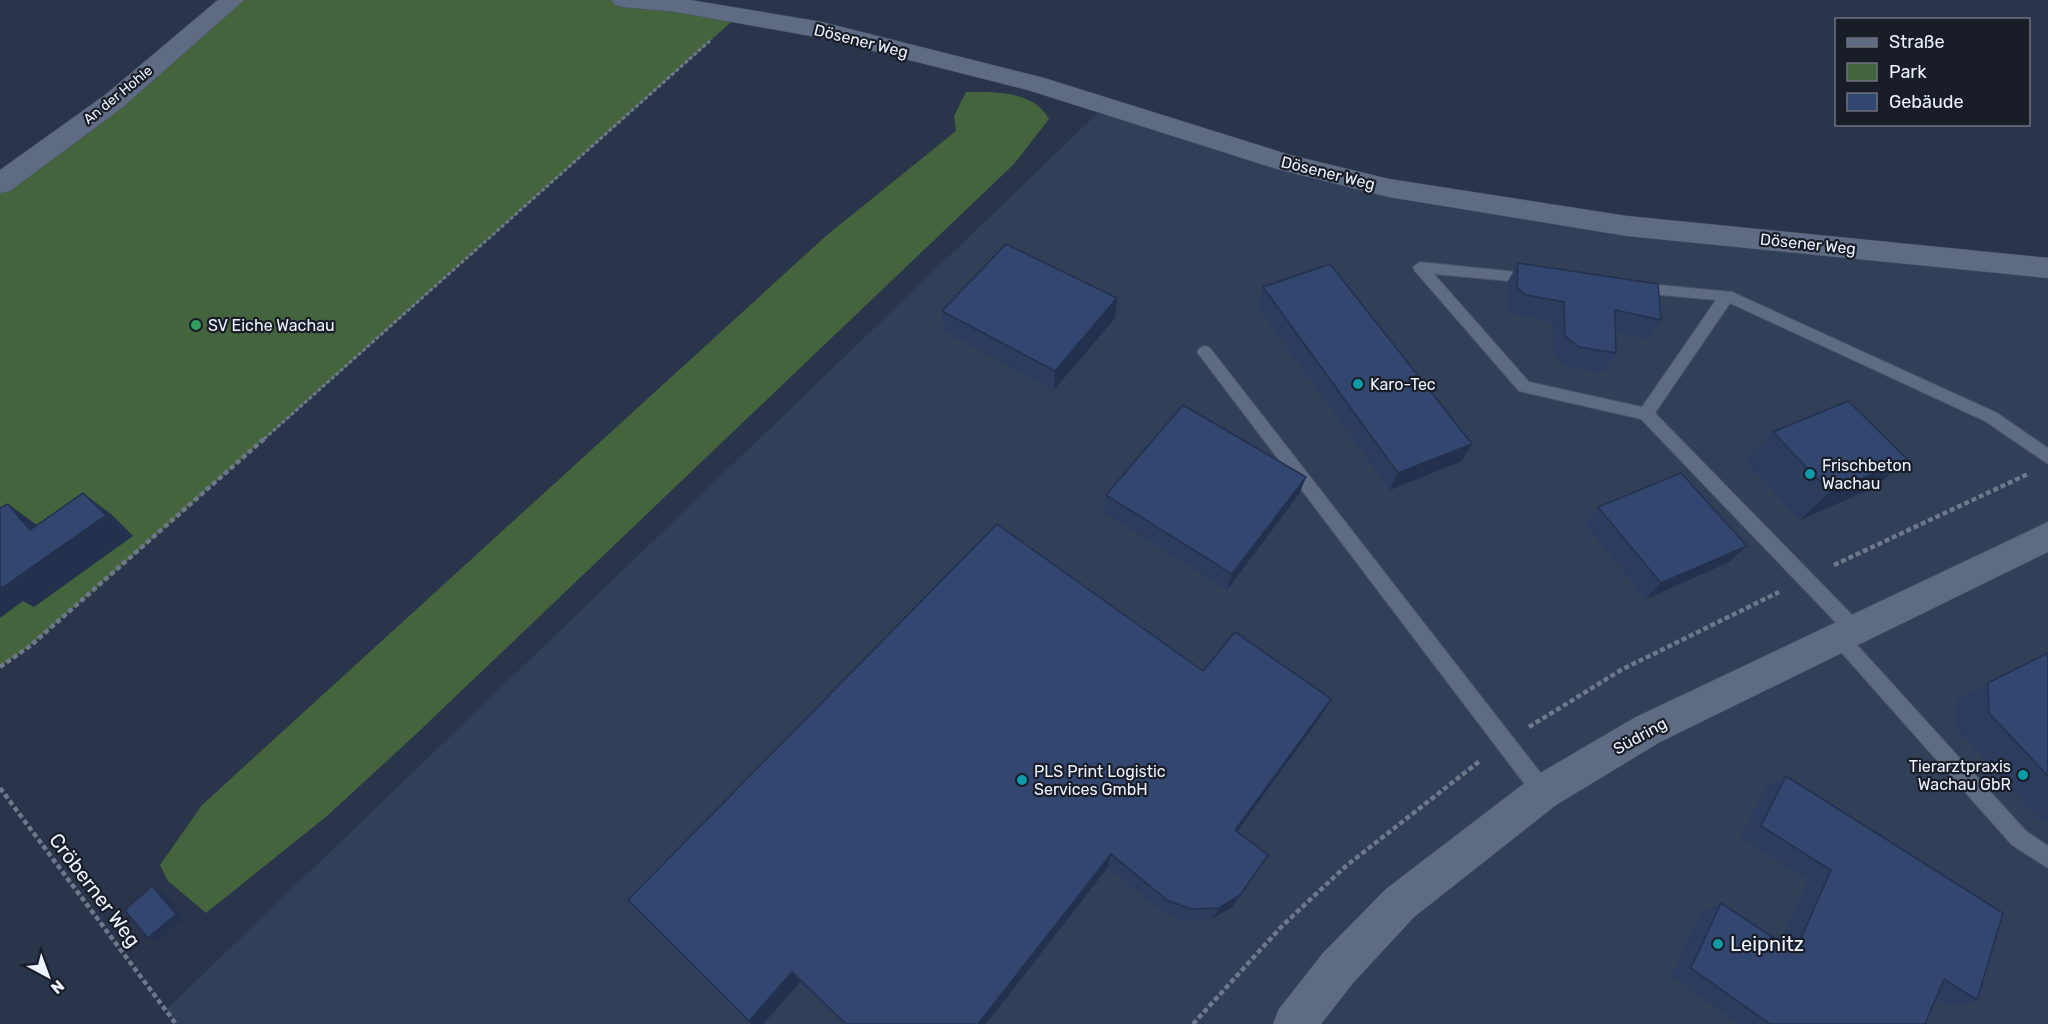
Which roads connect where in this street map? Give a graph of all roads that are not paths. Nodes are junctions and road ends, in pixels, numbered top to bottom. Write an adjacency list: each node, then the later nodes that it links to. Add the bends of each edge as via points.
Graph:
1 (231, 0): 3 (street, An der Hohle, via 114,101)
2 (623, 0): 4 (street, Dösener Weg, via 822,30 1035,84 1286,163 1389,188 1627,226)
3 (0, 184)
4 (2048, 268)
5 (1550, 279): 9 (lane, via 1420,267 1524,387)
6 (1621, 286): 7 (lane)
7 (1727, 296): 9 (lane); 10 (lane, via 1991,417)
8 (1205, 352): 13 (lane)
9 (1646, 414): 12 (lane, via 1806,579)
10 (2048, 457)
11 (2044, 543): 12 (street, Südring)
12 (1847, 633): 13 (street, Südring, via 1647,730); 14 (lane, via 2019,838)
13 (1543, 792): 15 (street, Südring, via 1400,903 1338,968)
14 (2048, 858)
15 (1294, 1024)

